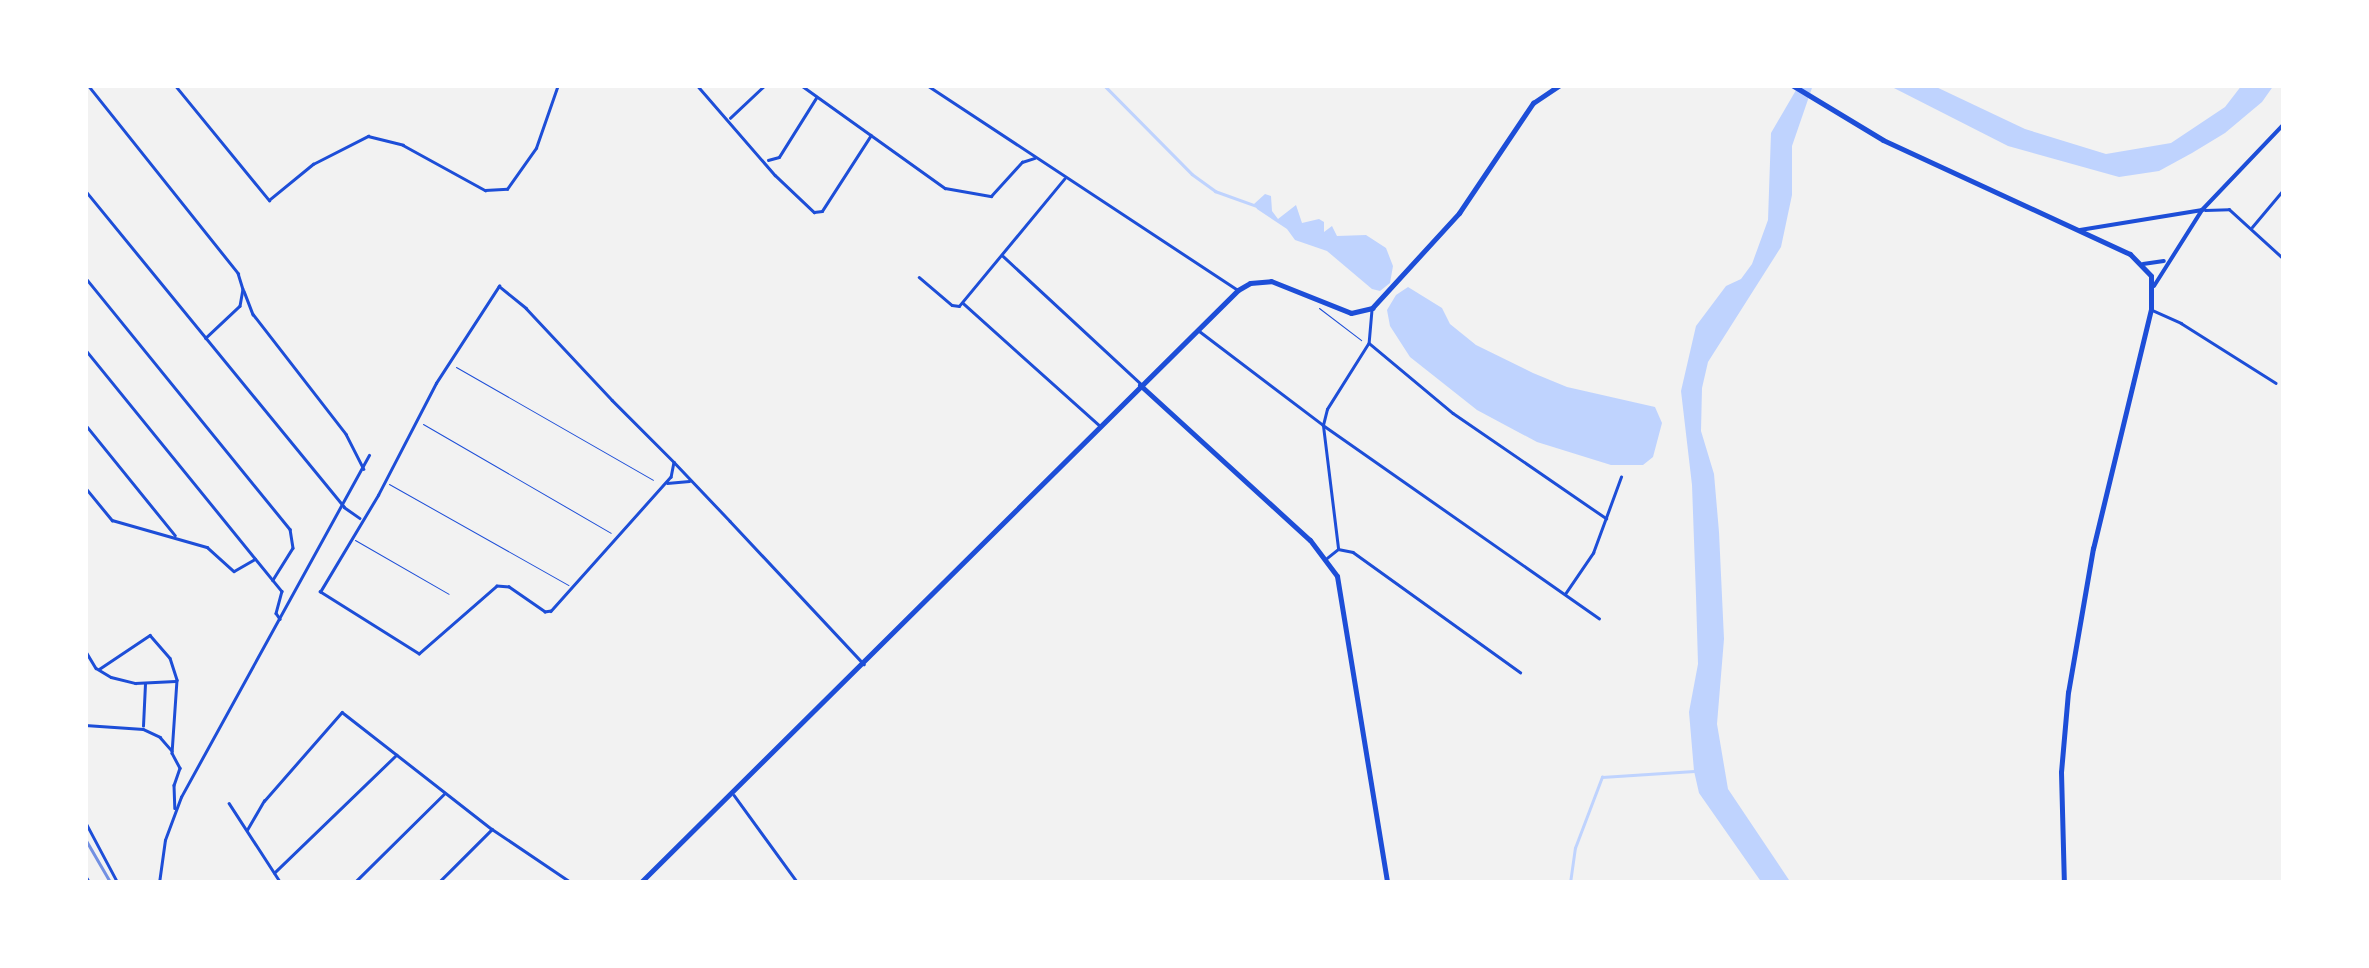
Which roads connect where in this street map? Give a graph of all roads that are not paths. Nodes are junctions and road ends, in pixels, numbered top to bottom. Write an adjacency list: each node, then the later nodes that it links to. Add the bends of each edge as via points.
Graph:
1 (88, 85): 31 (street, via 220,246)
2 (174, 85): 3 (street, via 269,200 313,164 368,136 404,146 485,190 507,189 536,148)
3 (558, 85)
4 (698, 85): 11 (street)
5 (765, 85): 11 (street)
6 (801, 85): 10 (street)
7 (927, 85): 14 (street)
8 (1560, 85): 34 (main road, via 1533,103 1475,192)
9 (1792, 85): 23 (main road, via 1883,140)
10 (817, 97): 13 (street); 16 (street, via 779,156)
11 (729, 119): 16 (street)
12 (2284, 124): 21 (street)
13 (872, 135): 16 (street, via 818,213); 17 (street, via 937,185 976,196 995,193)
14 (1022, 150): 15 (street); 17 (street)
15 (1035, 158): 17 (street); 18 (street)
16 (766, 160)
17 (1022, 162)
18 (1065, 178): 24 (street); 32 (street)
19 (2284, 189): 22 (street)
20 (85, 190): 37 (street)
21 (2202, 210): 22 (street, via 2224,207); 23 (street); 26 (street)
22 (2251, 228): 25 (street)
23 (2080, 230): 27 (main road)
24 (1002, 254): 33 (street); 42 (street)
25 (2284, 258)
26 (2168, 259): 27 (street); 30 (street)
27 (2144, 264): 30 (main road)
28 (85, 277): 65 (street, via 290,530 293,548)
29 (919, 277): 33 (street, via 952,306)
30 (2154, 286): 35 (main road)
31 (244, 289): 37 (street, via 236,313); 49 (street, via 253,314 346,434)
32 (1238, 290): 34 (main road, via 1277,282 1351,312); 36 (main road)
33 (962, 302): 46 (street)
34 (1372, 308): 38 (street)
35 (2151, 309): 41 (street); 100 (main road, via 2072,662 2061,772)
36 (1197, 329): 42 (main road); 45 (street)
37 (206, 338): 56 (street)
38 (1369, 343): 45 (street); 58 (street, via 1453,413)
39 (85, 349): 63 (street)
40 (456, 367): 51 (lane)
41 (2276, 383)
42 (1140, 384): 46 (main road); 64 (main road)
43 (85, 424): 60 (street)
44 (422, 424): 59 (lane)
45 (1323, 425): 62 (street); 68 (street)
46 (1100, 426): 72 (main road)
47 (369, 455): 49 (street)
48 (674, 462): 52 (street); 54 (street); 57 (street, via 498,286)
49 (364, 469): 56 (street)
50 (1621, 477): 58 (street)
51 (653, 480)
52 (693, 482): 54 (street); 72 (street)
53 (388, 484): 66 (lane)
54 (666, 484): 57 (street, via 551,611 497,586 420,654 322,595)
55 (85, 487): 60 (street, via 110,518)
56 (344, 507): 57 (street); 70 (street)
57 (361, 518)
58 (1606, 518): 68 (street, via 1593,553)
59 (610, 533)
60 (175, 536): 63 (street, via 210,548 234,571)
61 (354, 540): 67 (lane)
62 (1338, 550): 64 (street); 74 (street, via 1365,560)
63 (255, 559): 65 (street)
64 (1326, 559): 99 (main road, via 1343,597)
65 (273, 580): 70 (street, via 282,593 276,613)
66 (568, 585)
67 (449, 594)
68 (1564, 596): 69 (street)
69 (1599, 618)
70 (281, 620): 84 (street)
71 (85, 650): 73 (street)
72 (864, 664): 82 (main road)
73 (99, 669): 75 (street, via 150,634 164,647); 76 (street)
74 (1520, 672)
75 (177, 680): 76 (street); 79 (street)
76 (145, 683): 78 (street)
77 (85, 725): 78 (street)
78 (143, 729): 79 (street)
79 (172, 753): 84 (street, via 180,768)
80 (397, 754): 81 (street); 87 (street, via 342,712); 88 (street)
81 (446, 792): 86 (street); 94 (street)
82 (734, 795): 97 (main road); 98 (street)
83 (229, 803): 87 (street)
84 (175, 809): 92 (street)
85 (85, 821): 91 (street)
86 (492, 829): 95 (street); 96 (street)
87 (247, 830): 88 (street)
88 (274, 873): 93 (street)
89 (85, 875): 90 (street)
90 (90, 883)
91 (118, 883)
92 (159, 883)
93 (281, 883)
94 (354, 883)
95 (438, 883)
96 (572, 883)
97 (640, 883)
98 (798, 883)
99 (1387, 883)
100 (2064, 883)

